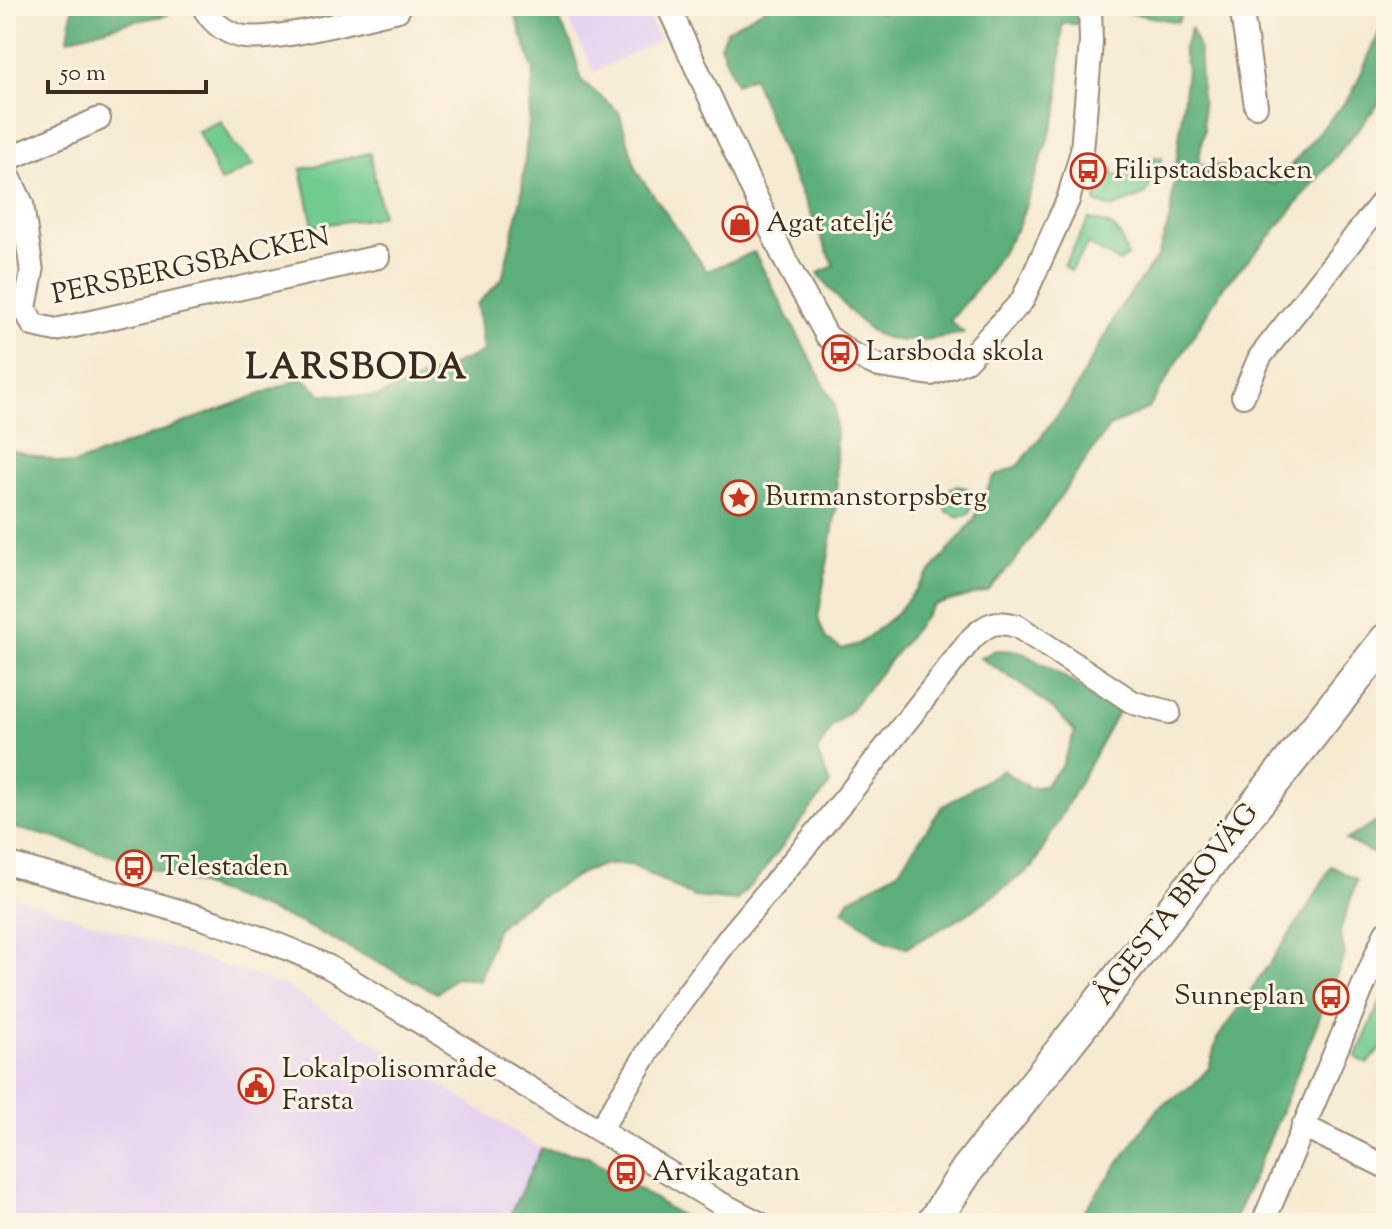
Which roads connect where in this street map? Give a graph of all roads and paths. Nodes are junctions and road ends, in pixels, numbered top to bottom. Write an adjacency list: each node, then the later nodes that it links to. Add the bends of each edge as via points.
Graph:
1 (203, 6): 5 (street, via 211,22 238,36 261,38)
2 (668, 6): 3 (street, via 785,260 827,336 879,366 931,374 966,361 1022,301 1068,200 1082,151)
3 (1090, 6)
4 (1241, 6): 6 (street)
5 (398, 10)
6 (1256, 106)
7 (99, 119): 8 (street)
8 (6, 160)
9 (6, 170): 11 (street, PERSBERGSBACKEN, via 22,204 32,272 25,308 33,325 56,330)
10 (1386, 197): 12 (street, via 1260,357)
11 (378, 257)
12 (1243, 396)
13 (1386, 640): 20 (main road, ÅGESTA BROVÄG)
14 (1169, 712): 18 (street, via 1134,703 1017,626 988,624 729,938 669,1018)
15 (6, 863): 18 (street, via 295,950)
16 (1386, 932): 17 (street)
17 (1303, 1126): 19 (street); 26 (street)
18 (600, 1130): 21 (street)
19 (1386, 1167)
20 (967, 1170): 24 (main road, ÅGESTA BROVÄG); 25 (main road, ÅGESTA BROVÄG)
21 (716, 1201): 22 (street); 23 (street)
22 (735, 1223)
23 (759, 1223)
24 (914, 1223)
25 (933, 1223)
26 (1263, 1223)

